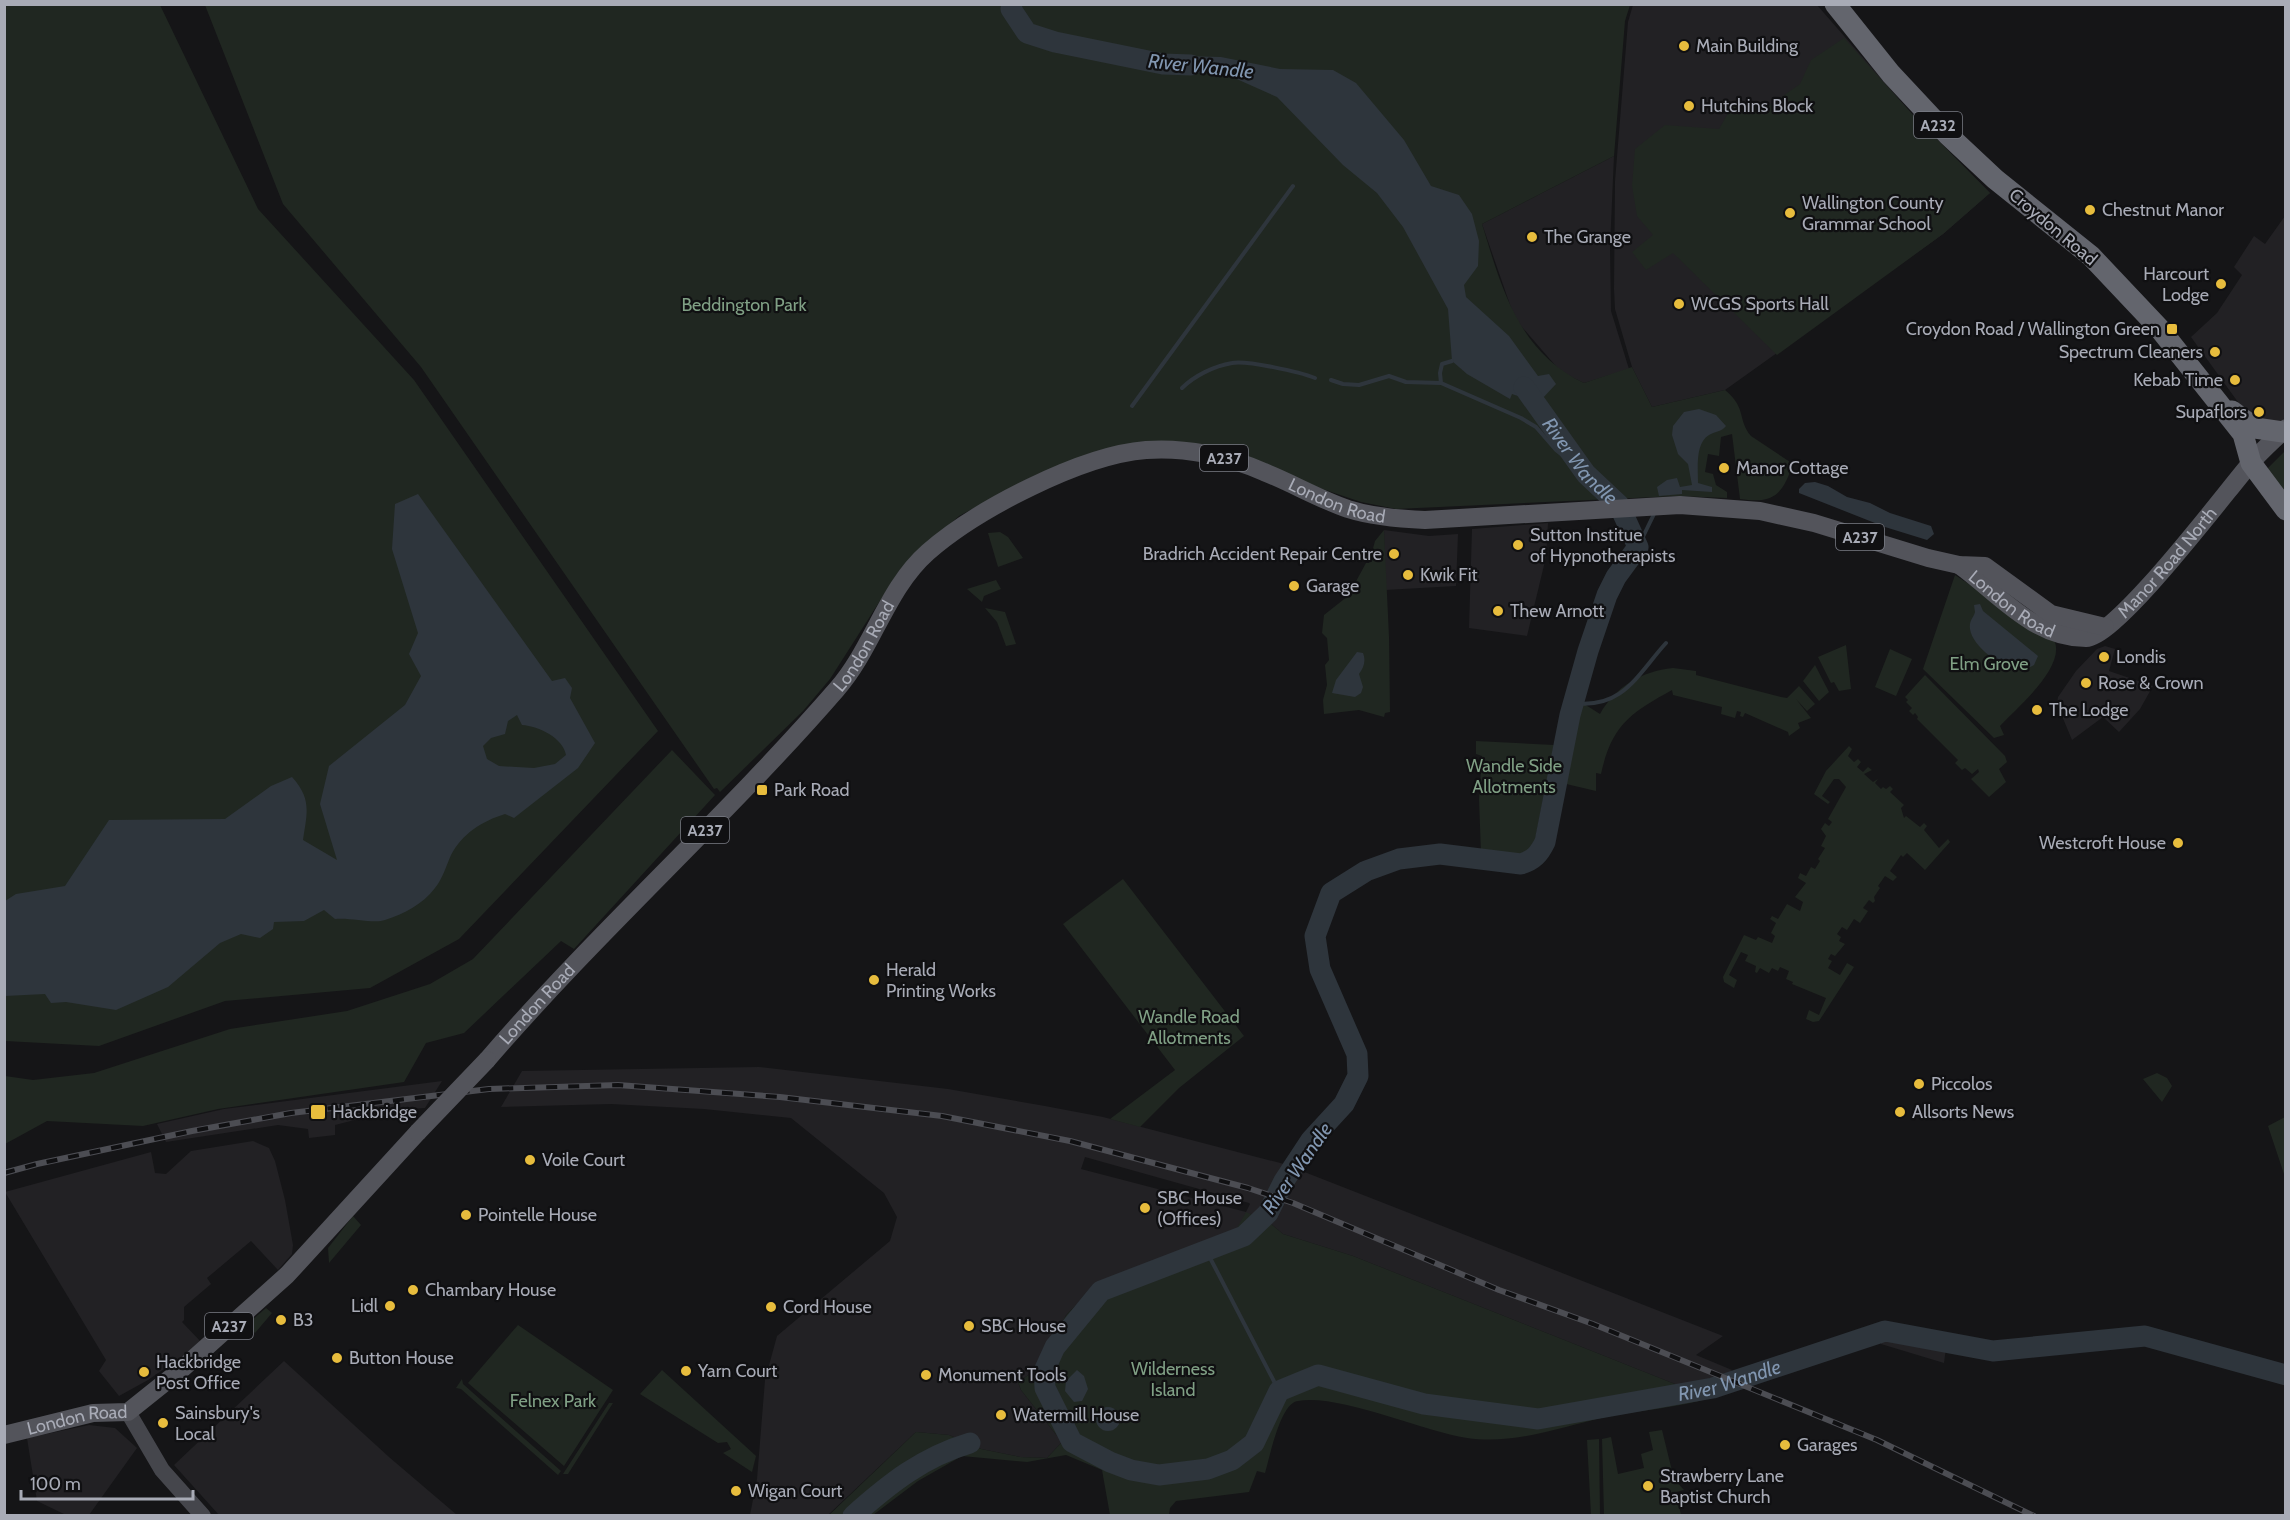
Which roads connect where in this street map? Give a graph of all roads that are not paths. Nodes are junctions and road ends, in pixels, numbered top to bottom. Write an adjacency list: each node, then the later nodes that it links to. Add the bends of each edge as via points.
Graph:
1 (1835, 4): 2 (highway, Croydon Road / A232, via 1891,74 1956,143 2091,256 2184,357)
2 (2223, 407): 3 (highway, via 2255,428); 4 (highway, Croydon Road / A232, via 2246,440)
3 (2284, 430): 4 (main road, A237)
4 (2251, 463): 5 (highway, A232); 7 (main road, Manor Road North / A237, via 2132,605)
5 (2286, 510)
6 (1959, 565): 7 (main road, London Road / A237, via 1985,566 2050,614); 8 (main road, London Road / A237, via 2030,622); 9 (main road, London Road / A237, bridge, via 1814,522 1723,507 1653,506 1425,520 1389,518 1344,508 1238,462 1163,449 1085,465 1024,491 967,522 927,552 914,566 838,687 538,1001 287,1275)
7 (2105, 627): 8 (main road, Manor Road North / A237, via 2091,637)
8 (2070, 636)
9 (128, 1412): 10 (main road, London Road, via 93,1413); 11 (main road, via 162,1470)
10 (4, 1435)
11 (203, 1515)

